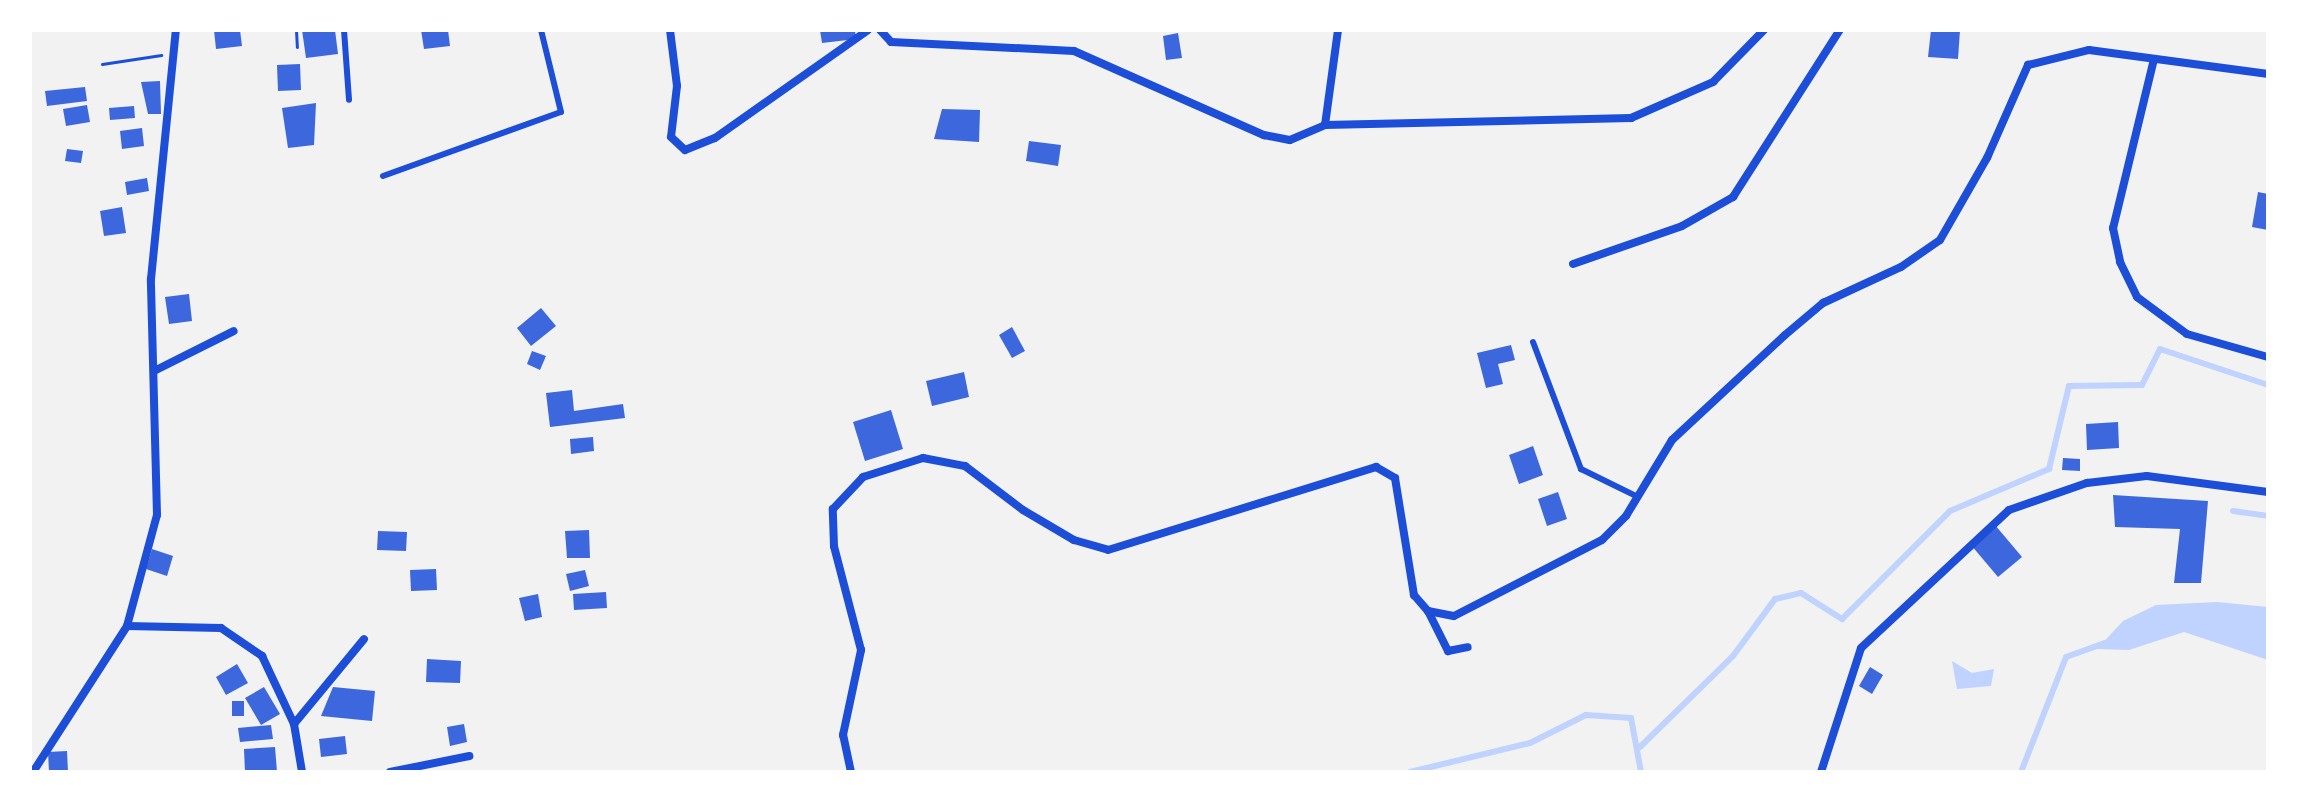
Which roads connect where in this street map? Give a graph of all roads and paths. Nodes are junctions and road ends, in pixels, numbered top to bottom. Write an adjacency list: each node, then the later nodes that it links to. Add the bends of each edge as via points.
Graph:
1 (176, 30): 12 (street)
2 (296, 30): 11 (path)
3 (344, 30): 16 (lane)
4 (541, 30): 18 (lane, via 561,112)
5 (670, 30): 6 (street, via 677,86 671,137 685,150 715,138)
6 (868, 30)
7 (880, 30): 17 (street, via 891,42 1074,51 1264,135 1290,140)
8 (1338, 30): 17 (street)
9 (1764, 30): 17 (street, via 1713,82 1631,118)
10 (1840, 30): 19 (street, via 1733,197 1682,226)
11 (297, 47)
12 (178, 53): 14 (path); 23 (street, via 151,279)
13 (2154, 59): 15 (street); 22 (street, via 2113,228 2120,262 2137,297 2187,334); 25 (street, via 2089,50 2028,65 1987,158 1940,240 1901,267 1823,303 1672,440)
14 (102, 64)
15 (2268, 74)
16 (349, 100)
17 (1325, 125)
18 (383, 176)
19 (1573, 264)
20 (234, 331): 23 (street)
21 (1533, 342): 25 (lane, via 1581,469)
22 (2268, 357)
23 (154, 371): 27 (street, via 157,515)
24 (2268, 492): 36 (street, via 2147,476 2087,483 2009,510 1861,648)
25 (1636, 496): 26 (street, via 1602,540 1454,616)
26 (1428, 611): 29 (street, via 1448,651); 35 (street, via 1414,595 1391,471 1343,472 1108,550 1074,540 965,466 923,458 863,477 833,509 834,546 861,650 843,735)
27 (127, 626): 30 (street, via 221,628 262,656); 32 (street)
28 (364, 639): 30 (street)
29 (1468, 647)
30 (294, 724): 33 (street)
31 (469, 756): 34 (street)
32 (33, 772)
33 (302, 772)
34 (390, 772)
35 (851, 772)
36 (1821, 772)

